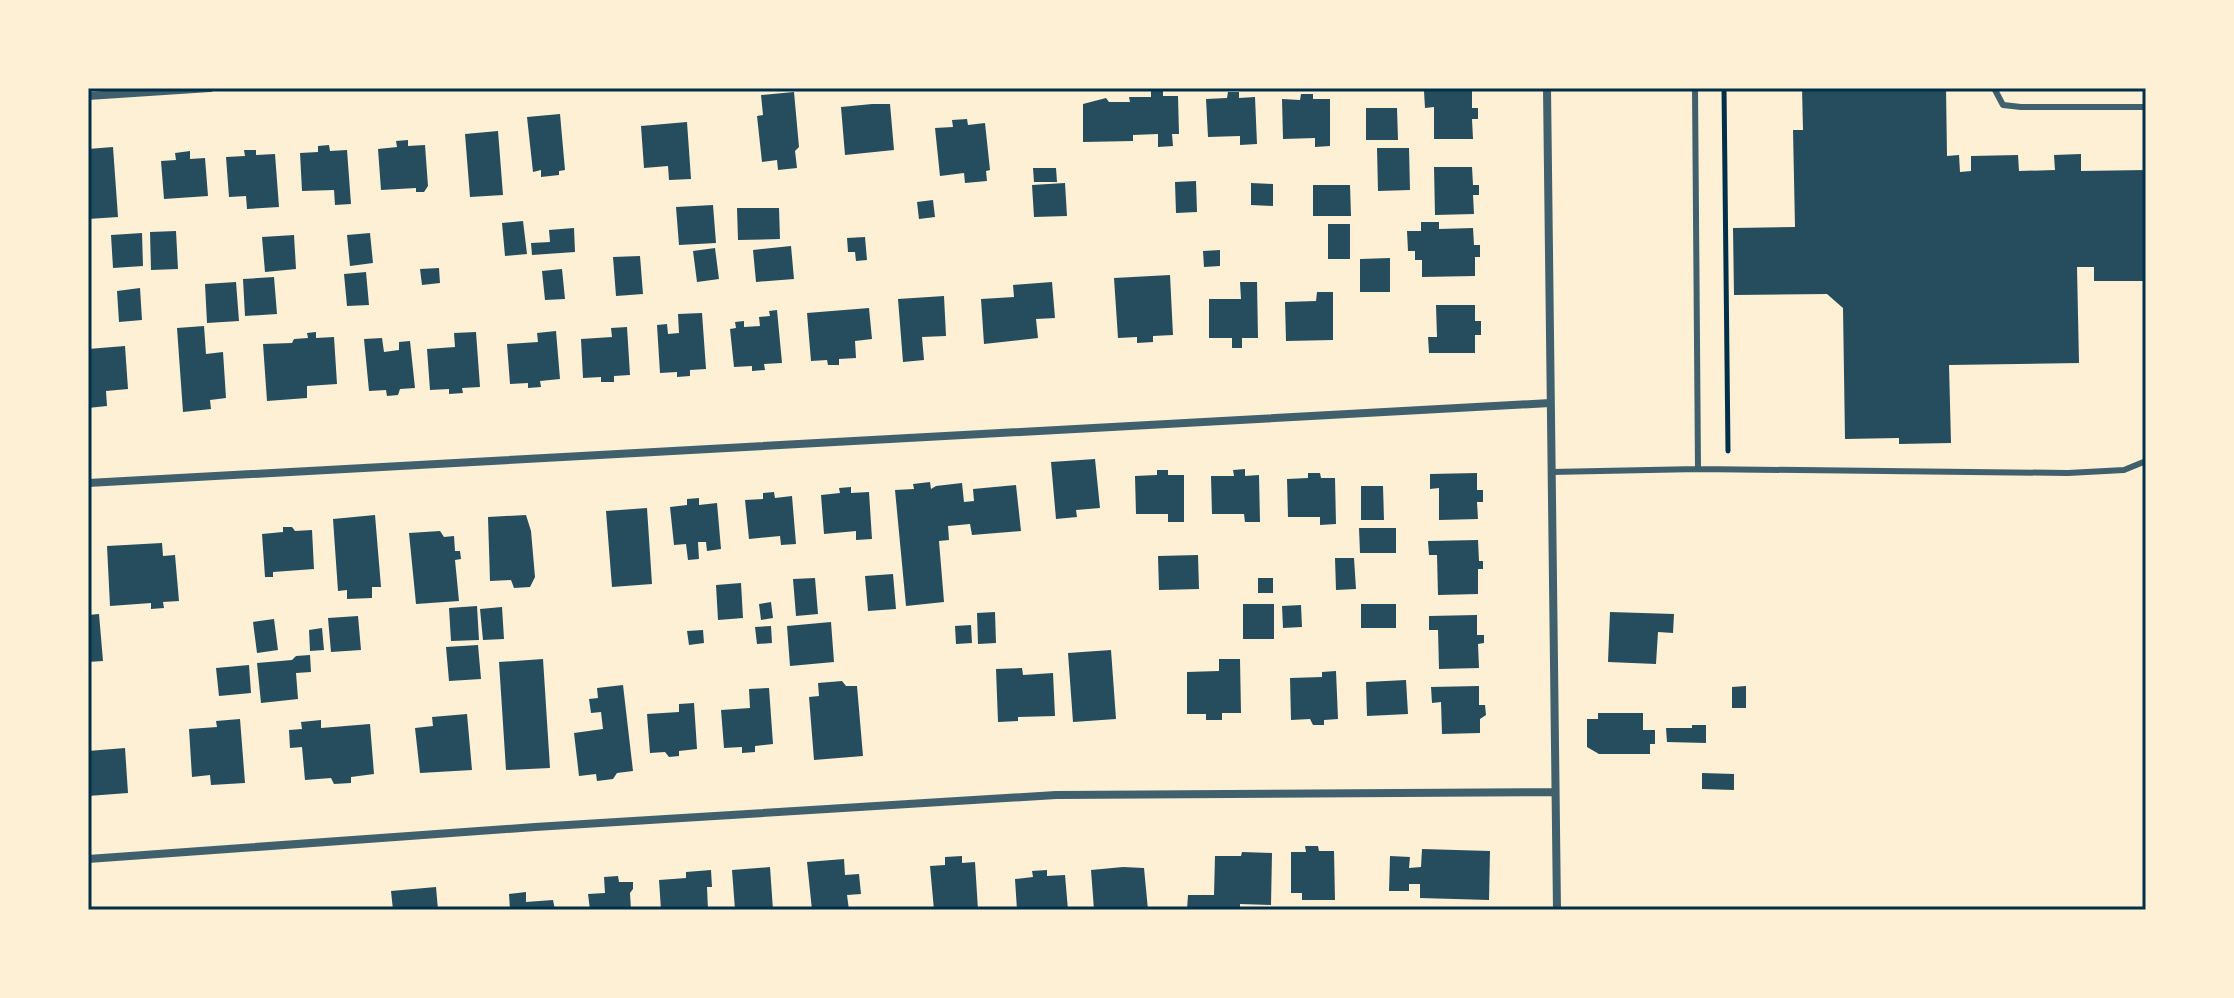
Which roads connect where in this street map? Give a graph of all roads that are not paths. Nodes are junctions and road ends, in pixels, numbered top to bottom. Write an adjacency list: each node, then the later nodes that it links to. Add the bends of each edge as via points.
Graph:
1 (210, 88): 5 (street)
2 (1547, 88): 7 (street)
3 (1695, 88): 9 (lane)
4 (1994, 88): 6 (lane, via 2003,105)
5 (88, 96)
6 (2146, 107)
7 (1550, 403): 10 (street); 11 (street)
8 (2146, 461): 9 (lane, via 2124,470 2068,473)
9 (1698, 469): 10 (lane)
10 (1551, 472): 12 (street)
11 (88, 483)
12 (1555, 792): 13 (street, via 1056,795); 14 (street)
13 (88, 859)
14 (1557, 910)

